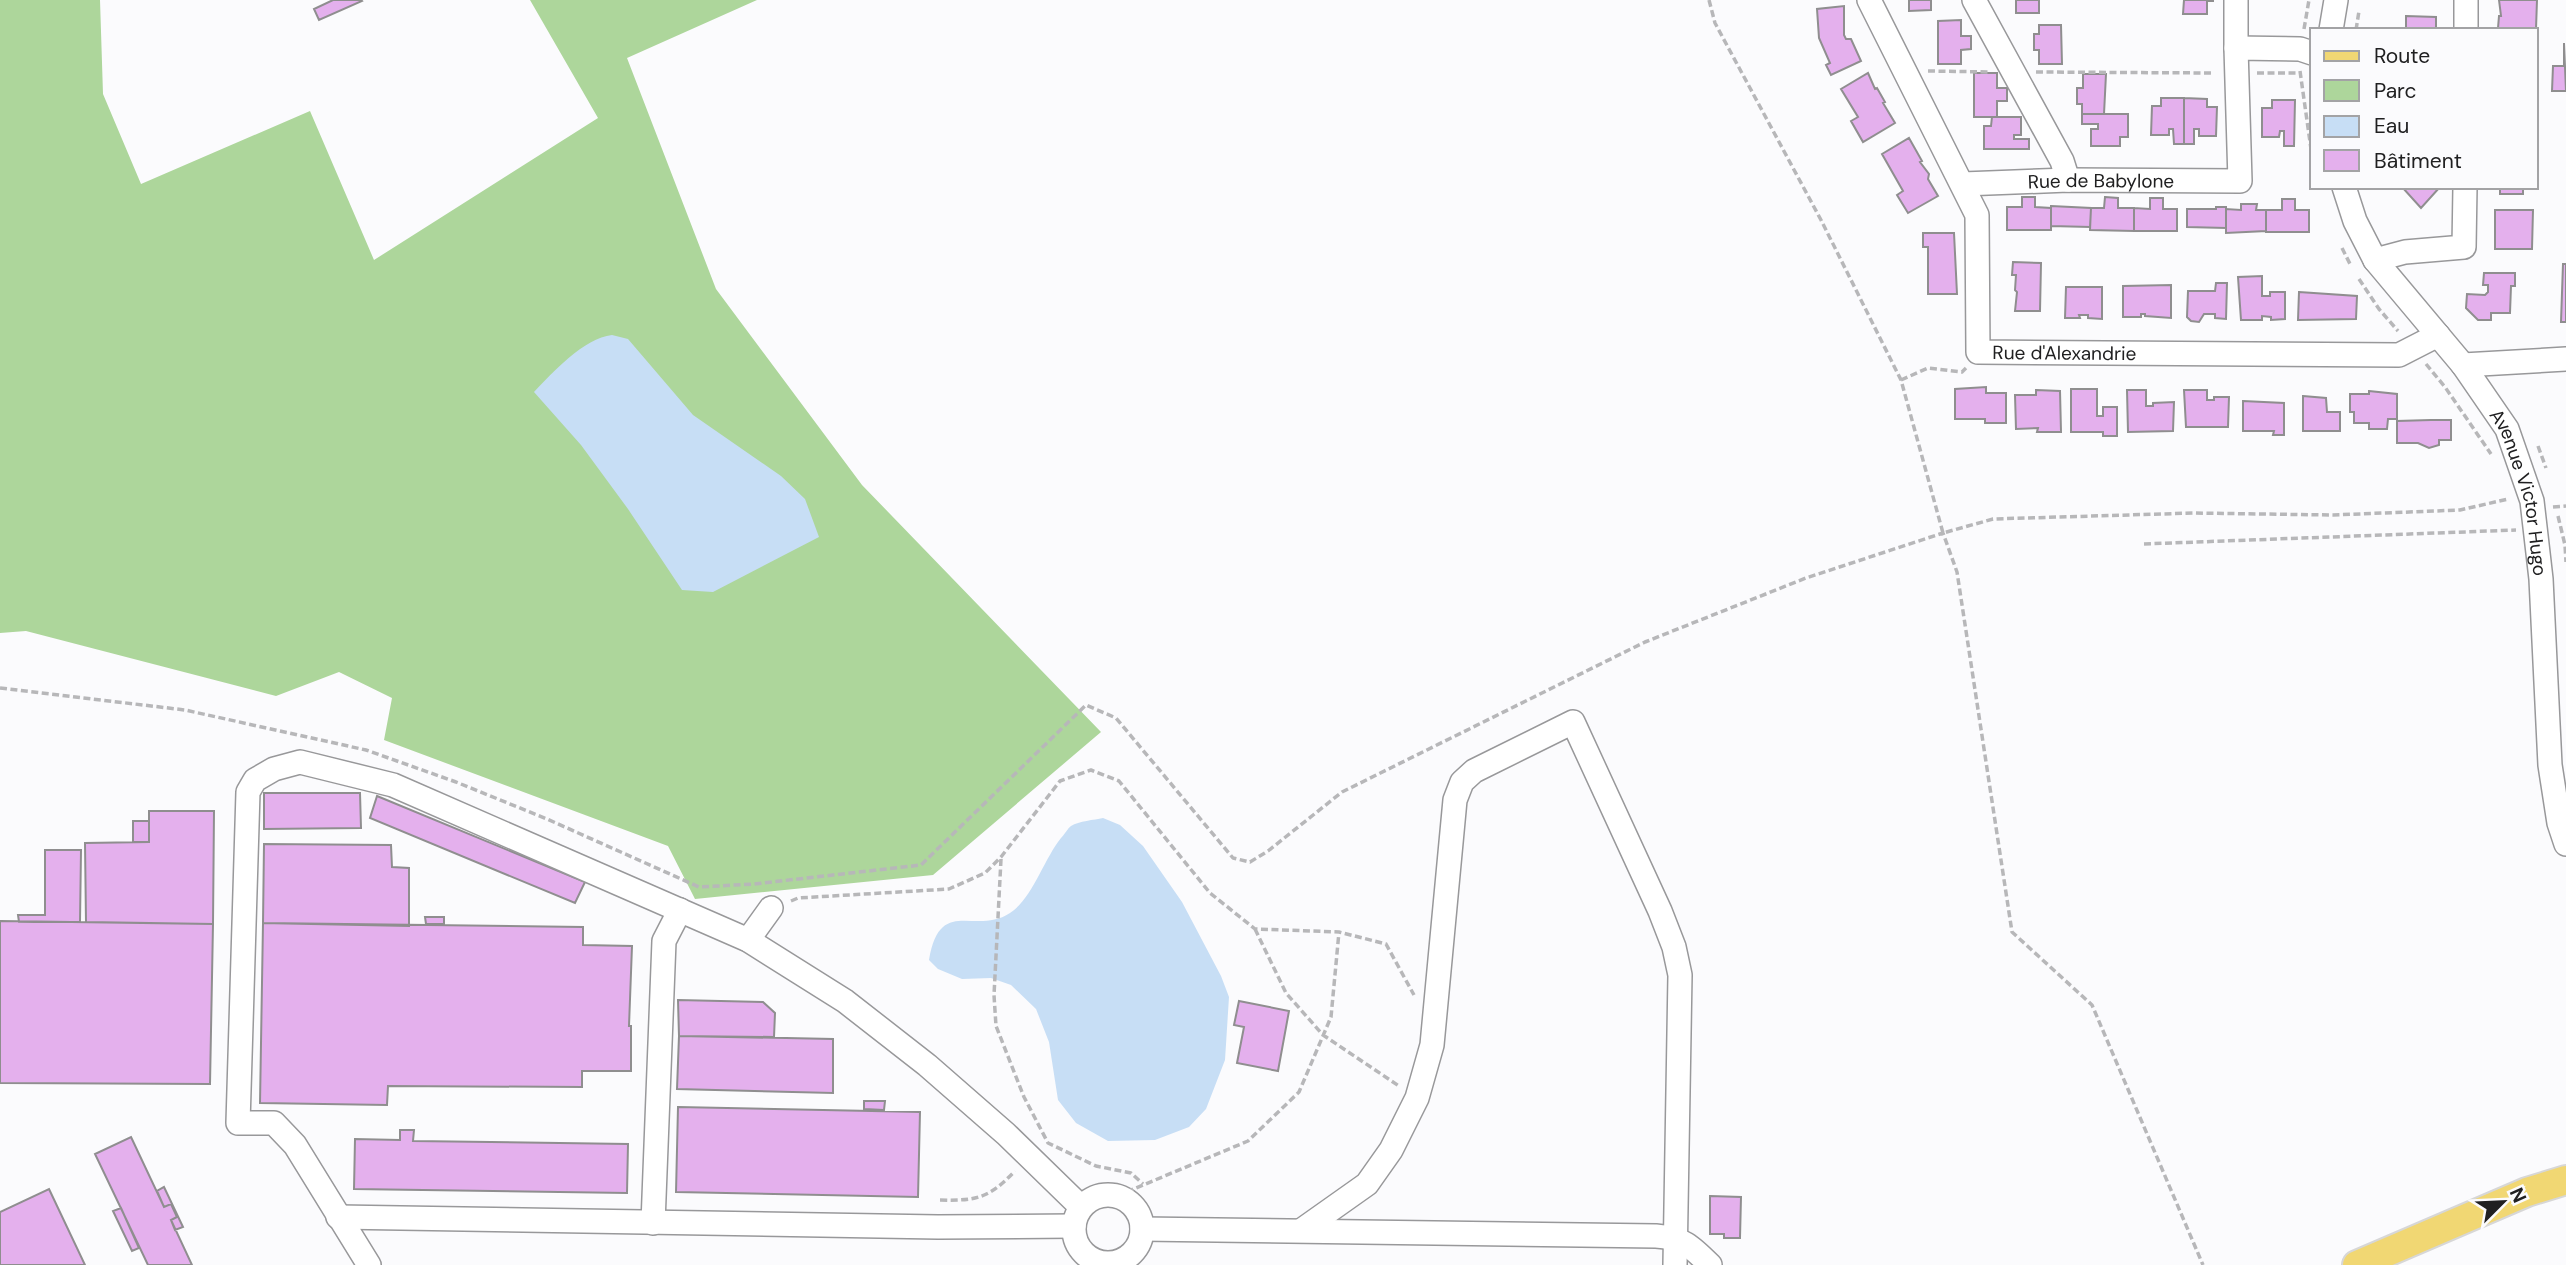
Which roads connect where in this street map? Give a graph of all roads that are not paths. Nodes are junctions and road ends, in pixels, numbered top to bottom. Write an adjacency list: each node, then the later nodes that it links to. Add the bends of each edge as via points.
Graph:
1 (1869, 0): 11 (street, Rue d'Alexandrie)
2 (1974, 0): 10 (street)
3 (2236, 0): 8 (street)
4 (2336, 0): 6 (street)
5 (2466, 0): 7 (street)
6 (2331, 28)
7 (2466, 28)
8 (2236, 48): 9 (street); 10 (street, Rue de Babylone, via 2240,181)
9 (2310, 52)
10 (2068, 180): 11 (street, Rue de Babylone)
11 (1963, 184): 15 (street, Rue d'Alexandrie, via 1977,215 1978,352 2399,355)
12 (2345, 189): 14 (street, Avenue Victor Hugo)
13 (2465, 189): 14 (street, via 2465,247 2405,252)
14 (2375, 260): 15 (street, Avenue Victor Hugo)
15 (2438, 335): 17 (street, Avenue Victor Hugo)
16 (2566, 359): 17 (street)
17 (2463, 365): 18 (street, Avenue Victor Hugo, via 2507,429 2532,501 2541,579 2550,765)
18 (2566, 844)
19 (771, 908): 21 (street)
20 (680, 910): 21 (street); 26 (street, via 393,785 300,762 255,780 248,792 238,1123 274,1124 295,1145); 27 (street, via 664,941)
21 (748, 940): 25 (street, via 845,1002 927,1065 1029,1155)
22 (2566, 1166): 24 (main road)
23 (2566, 1180): 24 (main road)
24 (2527, 1192): 35 (main road)
25 (1077, 1216): 27 (street); 28 (street, via 1097,1196 1116,1196 1135,1208); 31 (street, via 1074,1237 1079,1248)
26 (338, 1217): 27 (street); 32 (street)
27 (653, 1223)
28 (1142, 1229): 29 (street); 31 (street, via 1136,1249)
29 (1302, 1230): 30 (street); 30 (street, via 1367,1184 1391,1150 1416,1098 1432,1045 1455,800 1462,782 1474,771 1573,722 1661,911 1680,975)
30 (1675, 1237): 33 (street); 34 (street)
31 (1108, 1264)
32 (369, 1265)
33 (1675, 1265)
34 (1710, 1265)
35 (2357, 1265)

